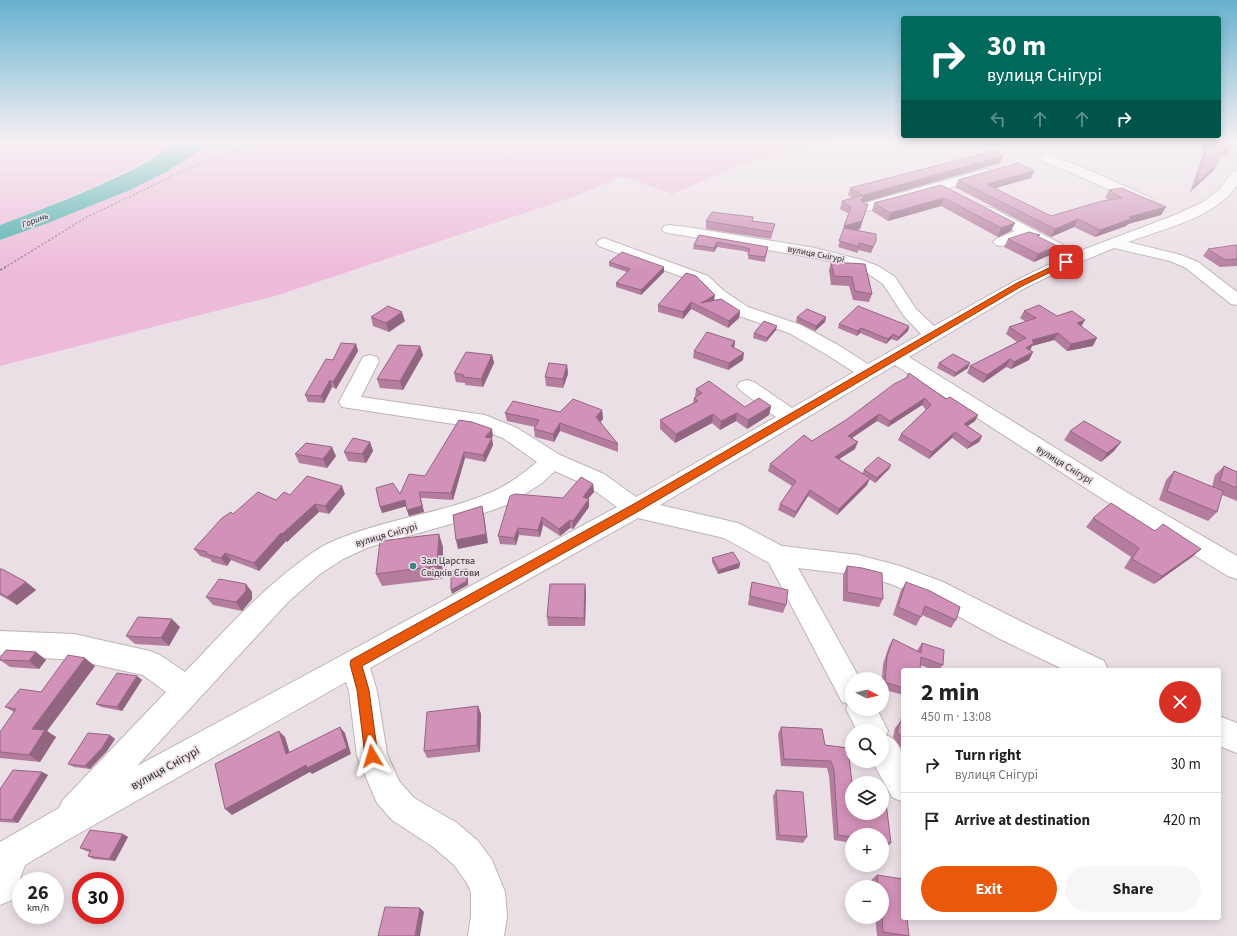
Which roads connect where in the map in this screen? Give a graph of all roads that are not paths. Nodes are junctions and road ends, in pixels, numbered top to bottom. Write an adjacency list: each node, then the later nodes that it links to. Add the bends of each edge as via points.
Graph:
1 (944, 185): 4 (street)
2 (1110, 185): 8 (street)
3 (1230, 185): 8 (street, вулиця Снігурі, via 1208,204)
4 (939, 186): 5 (street); 7 (street)
5 (959, 197)
6 (972, 204): 10 (street)
7 (867, 207)
8 (1171, 212): 13 (street, вулиця Снігурі)
9 (669, 229): 17 (street, вулиця Снігурі, via 816,254 868,267 885,277 896,289 908,310)
10 (1032, 234): 11 (street, via 1018,235); 14 (street)
11 (1001, 242)
12 (604, 243): 20 (street, via 702,279 718,295 742,310 795,329)
13 (1112, 243): 14 (street, вулиця Снігурі); 16 (street, via 1176,258 1192,265)
14 (1071, 255): 15 (street); 17 (street, вулиця Снігурі)
15 (1039, 264)
16 (1237, 300)
17 (933, 335): 18 (street, вулиця Снігурі)
18 (894, 357): 20 (street, вулиця Снігурі); 26 (street, вулиця Снігурі)
19 (370, 361): 23 (street, via 348,402 478,420 510,433)
20 (868, 373): 22 (street, вулиця Снігурі)
21 (747, 386): 22 (street)
22 (792, 418): 24 (street, вулиця Снігурі)
23 (552, 461): 24 (street, via 596,480); 31 (street, вулиця Снігурі, via 534,477 501,498 465,511 363,539 334,552 280,593)
24 (636, 508): 25 (street, via 730,530); 28 (street, вулиця Снігурі)
25 (778, 556): 29 (street, via 858,565 891,573 934,590); 30 (street)
26 (1237, 569)
27 (0, 643): 31 (street, via 74,647 150,664)
28 (356, 664): 36 (street, вулиця Снігурі); 39 (street, via 363,690 372,756 388,792 403,809 445,835 466,854 480,872 488,892 489,916)
29 (1090, 668)
30 (845, 679)
31 (188, 690): 36 (street, вулиця Снігурі)
32 (1221, 732): 33 (street)
33 (1237, 738)
34 (889, 761): 35 (street)
35 (901, 782)
36 (60, 826): 37 (street, вулиця Снігурі)
37 (5, 858): 38 (street, вулиця Снігурі)
38 (0, 888)
39 (486, 936)

